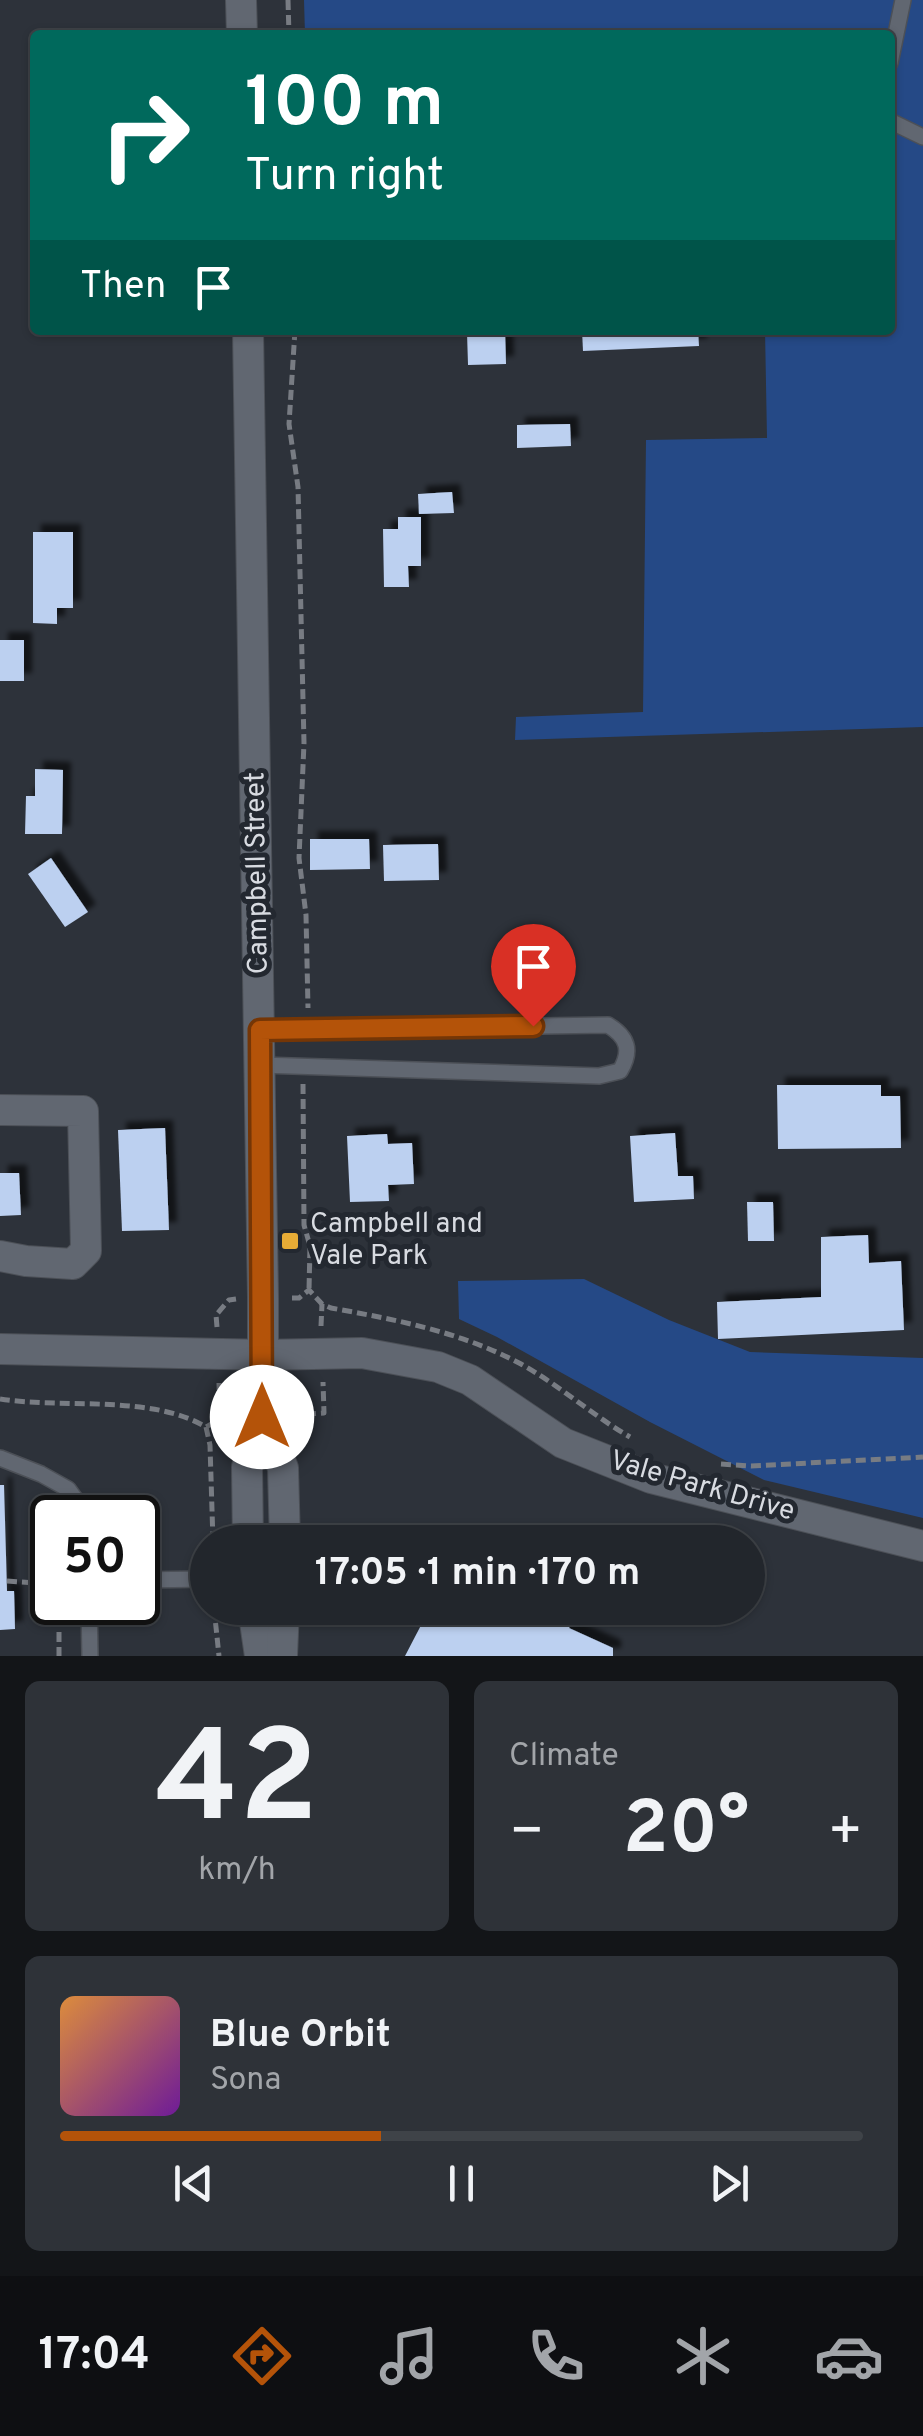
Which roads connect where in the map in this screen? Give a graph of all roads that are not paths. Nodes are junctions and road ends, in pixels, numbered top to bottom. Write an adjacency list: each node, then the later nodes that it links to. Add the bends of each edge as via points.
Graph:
1 (241, 0): 3 (main road)
2 (903, 0): 4 (lane)
3 (242, 30)
4 (895, 39)
5 (895, 124): 6 (lane)
6 (923, 138)
7 (248, 335): 8 (main road, Campbell Street)
8 (260, 1030): 9 (main road, Campbell Street); 9 (lane, via 608,1025 622,1032 628,1046 620,1071 599,1076)
9 (261, 1065): 13 (main road, Campbell Street)
10 (0, 1110): 11 (main road, via 83,1110 86,1251 73,1264)
11 (0, 1256)
12 (0, 1349): 13 (main road, Vale Park Drive)
13 (263, 1354): 14 (main road, Campbell Street); 19 (main road, Vale Park Drive, via 362,1353 438,1367 470,1380 564,1444 651,1478)
14 (262, 1417): 17 (main road, Campbell Street, via 246,1468); 18 (main road, Campbell Street, via 284,1468)
15 (0, 1458): 16 (lane)
16 (72, 1495)
17 (248, 1525)
18 (285, 1525)
19 (923, 1546)
20 (190, 1579): 21 (lane)
21 (160, 1580)
22 (89, 1625): 25 (lane)
23 (255, 1625): 26 (main road)
24 (283, 1625): 27 (main road)
25 (90, 1656)
26 (260, 1656)
27 (282, 1656)

